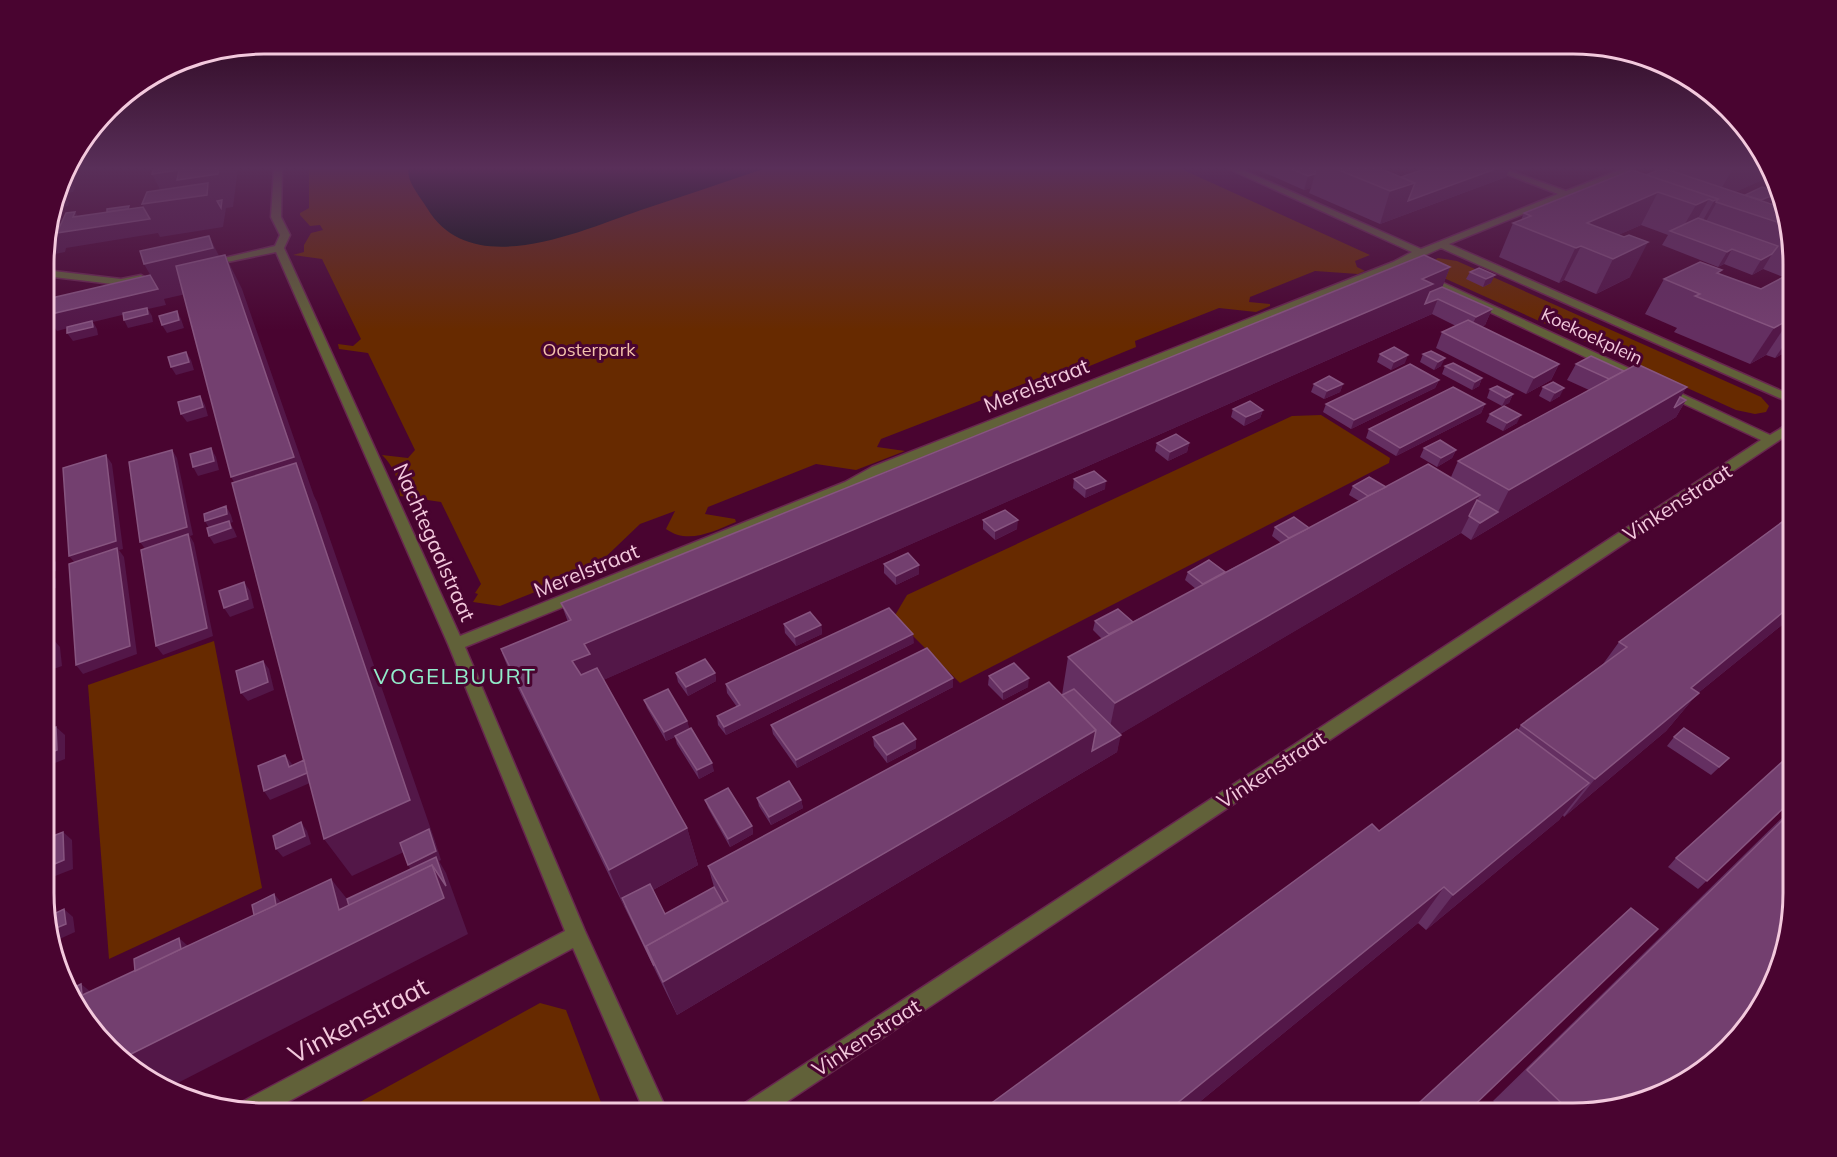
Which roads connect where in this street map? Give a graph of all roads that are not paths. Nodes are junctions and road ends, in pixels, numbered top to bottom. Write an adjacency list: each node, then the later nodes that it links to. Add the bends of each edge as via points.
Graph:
1 (278, 222): 5 (street, Nachtegaalstraat, via 285,235)
2 (1352, 222): 6 (street)
3 (1496, 222): 4 (street, Merelstraat)
4 (1441, 244): 6 (street, Merelstraat); 11 (street, Koekoekplein)
5 (279, 248): 8 (street); 14 (street, Nachtegaalstraat)
6 (1419, 252): 7 (street, Merelstraat)
7 (1397, 264): 13 (street, Koekoekplein); 14 (street, Merelstraat, via 898,461)
8 (200, 265)
9 (54, 274): 10 (street, via 122,282)
10 (155, 275)
11 (1783, 396)
12 (1783, 432): 13 (street, Vinkenstraat)
13 (1771, 440): 18 (street, Vinkenstraat)
14 (456, 644): 15 (street, Nachtegaalstraat)
15 (577, 935): 16 (street, Vinkenstraat); 17 (street)
16 (263, 1103)
17 (653, 1103)
18 (765, 1103)

